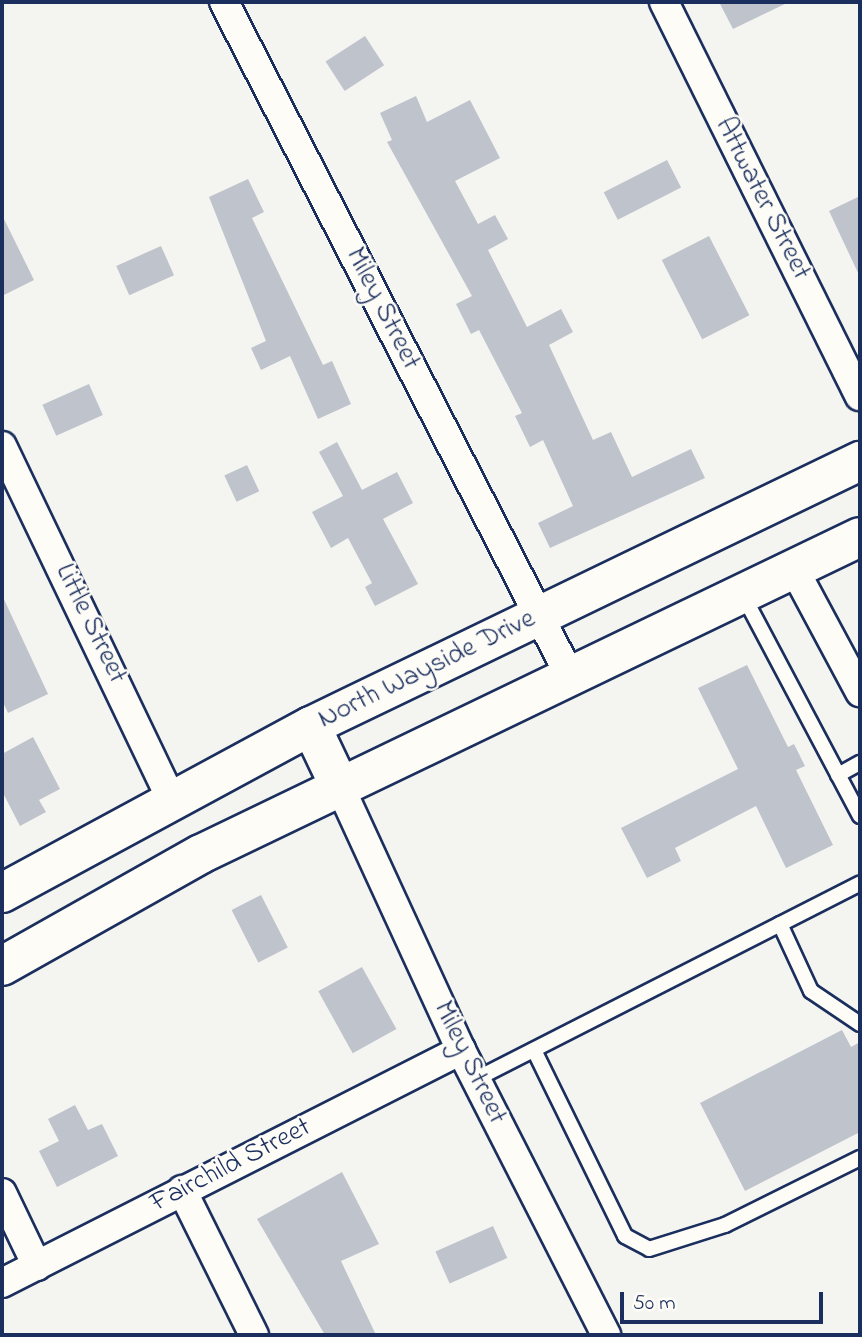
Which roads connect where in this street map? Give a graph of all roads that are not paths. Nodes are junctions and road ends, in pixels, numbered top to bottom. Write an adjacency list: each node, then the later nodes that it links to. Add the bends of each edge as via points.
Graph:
1 (224, 2): 9 (street, Miley Street)
2 (664, 2): 3 (street, Attwater Street)
3 (860, 396)
4 (2, 446): 16 (street, Little Street)
5 (860, 461): 9 (main road, North Wayside Drive)
6 (860, 537): 7 (main road)
7 (794, 569): 8 (main road); 11 (street)
8 (743, 593): 10 (main road); 14 (lane)
9 (540, 616): 10 (street, Miley Street); 12 (main road, North Wayside Drive)
10 (570, 676): 15 (main road)
11 (860, 692)
12 (312, 726): 15 (main road); 16 (main road, North Wayside Drive)
13 (860, 763): 14 (lane)
14 (838, 775): 17 (lane)
15 (340, 787): 21 (main road, via 201,854); 23 (street, Miley Street)
16 (173, 803): 19 (main road, North Wayside Drive)
17 (860, 816)
18 (860, 883): 20 (lane)
19 (2, 892)
20 (780, 924): 22 (lane, via 811,991); 24 (lane)
21 (2, 966)
22 (860, 1024)
23 (461, 1050): 25 (street, Miley Street); 27 (street, Fairchild Street)
24 (534, 1050): 25 (lane); 26 (lane, via 625,1236 649,1249 724,1225)
25 (476, 1079): 32 (street, Miley Street)
26 (860, 1158)
27 (181, 1190): 29 (street, Fairchild Street); 31 (street)
28 (2, 1193): 29 (street)
29 (37, 1266): 30 (street, Fairchild Street)
30 (2, 1283)
31 (254, 1335)
32 (606, 1335)

